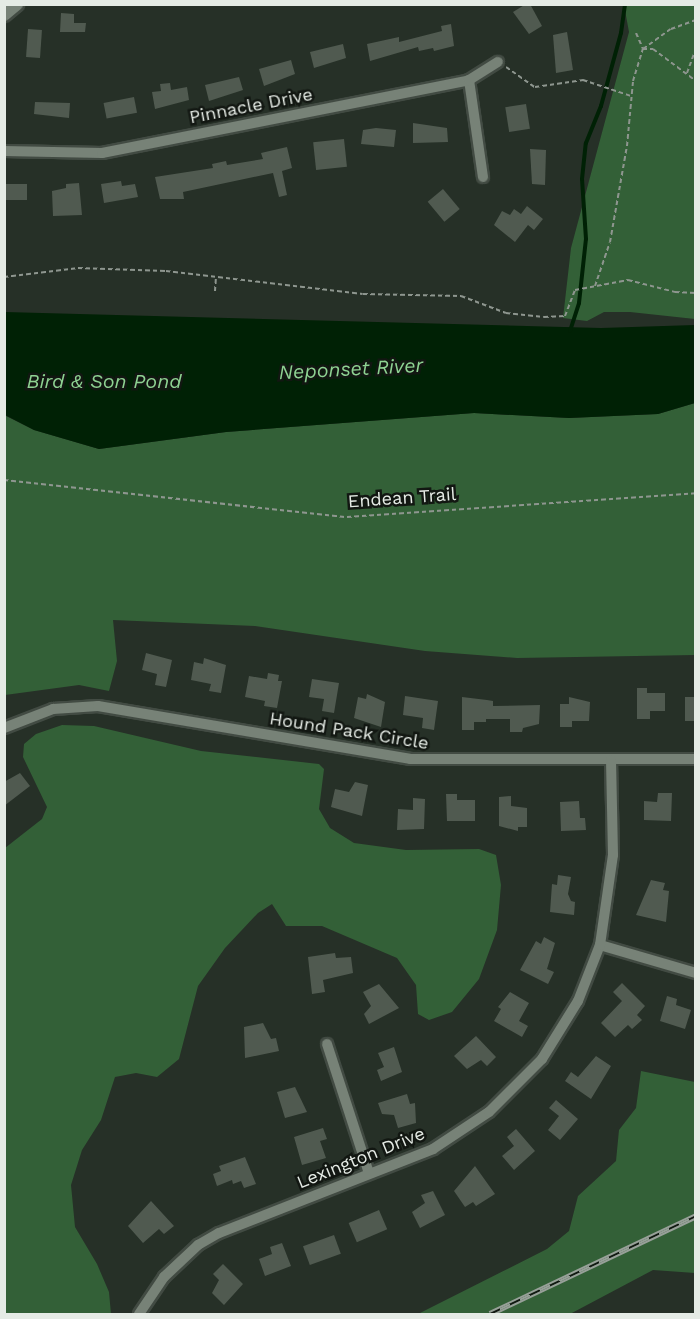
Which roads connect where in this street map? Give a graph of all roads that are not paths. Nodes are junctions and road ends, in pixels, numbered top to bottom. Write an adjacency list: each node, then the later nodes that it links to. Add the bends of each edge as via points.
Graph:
1 (16, 4): 2 (street)
2 (4, 14)
3 (498, 62): 4 (street, Pinnacle Drive)
4 (469, 80): 5 (street, Pinnacle Drive, via 102,153); 6 (street)
5 (4, 152)
6 (483, 177)
7 (4, 728): 9 (street, Hound Pack Circle, via 53,709 98,706 410,759)
8 (696, 759): 9 (street, Hound Pack Circle)
9 (611, 760): 10 (street, Lexington Drive, via 613,855)
10 (600, 945): 11 (street); 13 (street, Lexington Drive, via 564,1028 516,1089 433,1149)
11 (696, 974)
12 (327, 1044): 13 (street)
13 (369, 1173): 14 (street, Lexington Drive, via 198,1245 164,1277)
14 (139, 1314)

